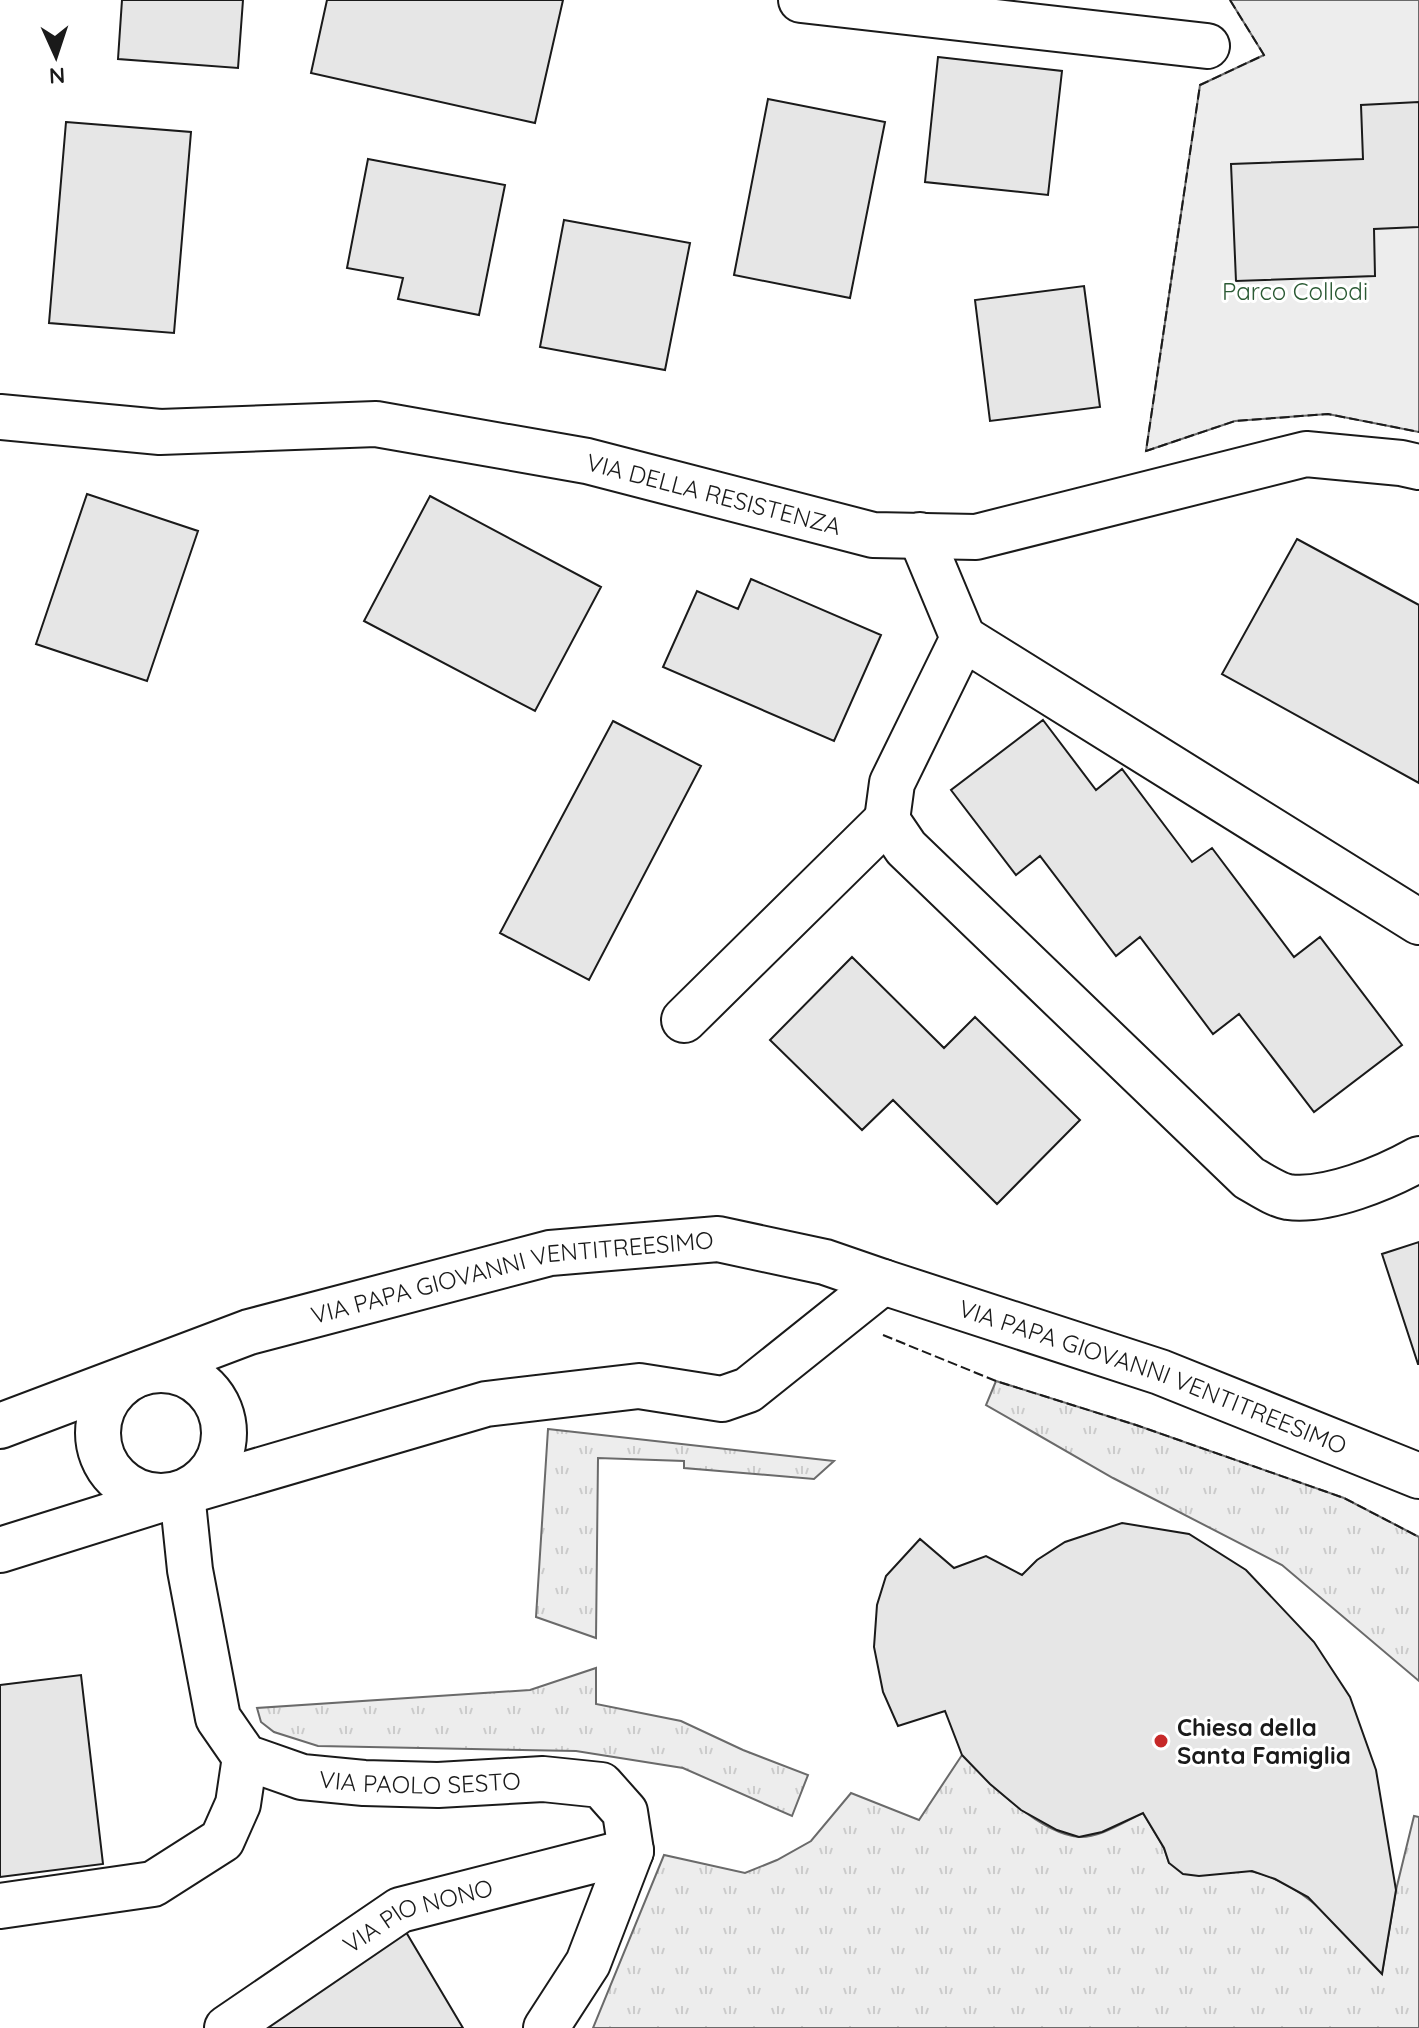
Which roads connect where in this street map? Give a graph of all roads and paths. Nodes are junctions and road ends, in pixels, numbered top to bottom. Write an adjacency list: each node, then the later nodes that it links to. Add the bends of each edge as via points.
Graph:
1 (801, 0): 2 (street)
2 (1207, 46)
3 (0, 417): 5 (street, VIA DELLA RESISTENZA, via 160,432 376,424 587,461 873,535)
4 (1419, 467): 5 (street, VIA DELLA RESISTENZA, via 1306,454 976,537)
5 (920, 535): 6 (street)
6 (963, 638): 7 (street, via 892,783); 8 (street)
7 (887, 820): 9 (street); 10 (street, via 906,848 1249,1178 1286,1197 1325,1195)
8 (1419, 922)
9 (684, 1020)
10 (1419, 1159)
11 (883, 1282): 12 (street, VIA PAPA GIOVANNI VENTITREESIMO, via 825,1262 718,1239 550,1253 249,1332); 14 (street, VIA PAPA GIOVANNI VENTITREESIMO, via 1160,1372); 15 (street, VIA PAPA GIOVANNI VENTITREESIMO, via 748,1390 722,1399 639,1386 486,1404)
12 (146, 1371): 13 (street, VIA PAPA GIOVANNI VENTITREESIMO); 15 (street, VIA PAPA GIOVANNI VENTITREESIMO, via 188,1375 218,1405 224,1425 215,1466); 15 (street, VIA PAPA GIOVANNI VENTITREESIMO, via 111,1393 101,1411 100,1451 109,1470 142,1494)
13 (0, 1426)
14 (1419, 1476)
15 (182, 1493): 16 (street, VIA PAPA GIOVANNI VENTITREESIMO); 17 (street, via 190,1570 218,1718)
16 (0, 1550)
17 (245, 1757): 18 (street, VIA PAOLO SESTO, via 302,1777 364,1783 543,1779 601,1785 625,1812); 19 (street, via 238,1804 222,1840 153,1884)
18 (631, 1851): 20 (street, VIA PIO NONO, via 400,1910); 21 (street, via 588,1963)
19 (0, 1906)
20 (227, 2028)
21 (546, 2028)

